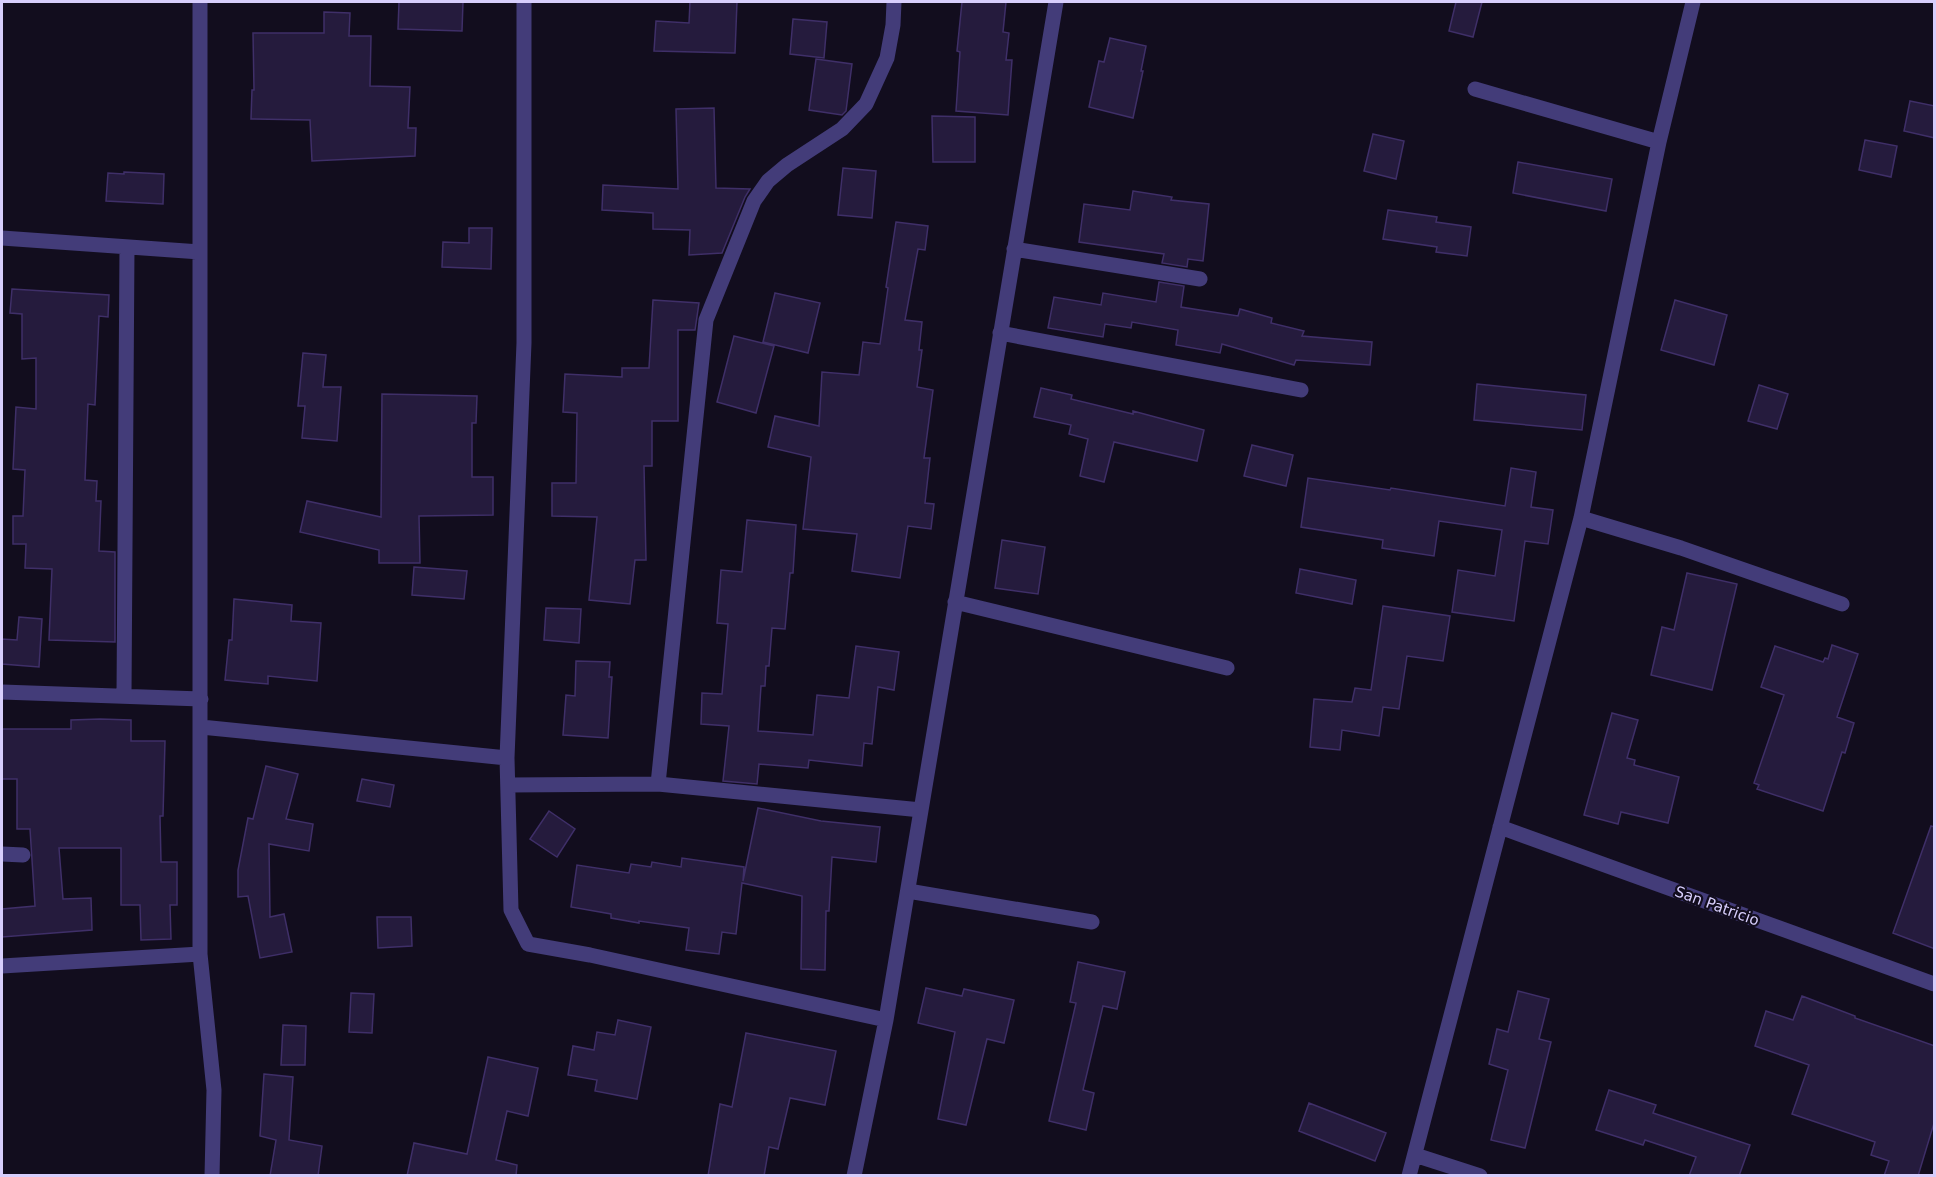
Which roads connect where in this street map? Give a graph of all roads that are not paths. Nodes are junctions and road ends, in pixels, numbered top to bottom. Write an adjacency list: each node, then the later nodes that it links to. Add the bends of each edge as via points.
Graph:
1 (200, 2): 11 (street)
2 (524, 2): 23 (street, via 524,343)
3 (894, 2): 24 (street, via 887,58 866,104 842,129 768,181 754,201 706,320)
4 (1056, 2): 10 (street)
5 (1693, 2): 7 (street)
6 (1475, 89): 7 (street)
7 (1659, 142): 15 (street)
8 (2, 238): 9 (street)
9 (127, 247): 11 (street); 20 (street)
10 (1014, 249): 12 (street); 13 (street)
11 (201, 252): 21 (street)
12 (1200, 279)
13 (1000, 333): 14 (street); 16 (street)
14 (1301, 390)
15 (1581, 518): 17 (street); 27 (street)
16 (956, 603): 18 (street); 26 (street)
17 (1842, 604)
18 (1227, 668)
19 (2, 692): 20 (street)
20 (124, 696): 21 (street)
21 (201, 699): 22 (street)
22 (201, 727): 23 (street); 32 (street)
23 (507, 758): 25 (street)
24 (658, 784): 25 (street); 26 (street)
25 (508, 785): 35 (street, via 511,910 528,944)
26 (921, 810): 30 (street)
27 (1500, 827): 34 (street, San Patricio); 36 (street)
28 (2, 854): 29 (street)
29 (23, 855)
30 (908, 891): 31 (street); 35 (street)
31 (1092, 922)
32 (200, 954): 33 (street); 37 (street, via 214,1090)
33 (2, 966)
34 (1935, 984)
35 (886, 1020): 38 (street)
36 (1415, 1155): 39 (street); 40 (street)
37 (212, 1176)
38 (854, 1176)
39 (1409, 1176)
40 (1480, 1176)

